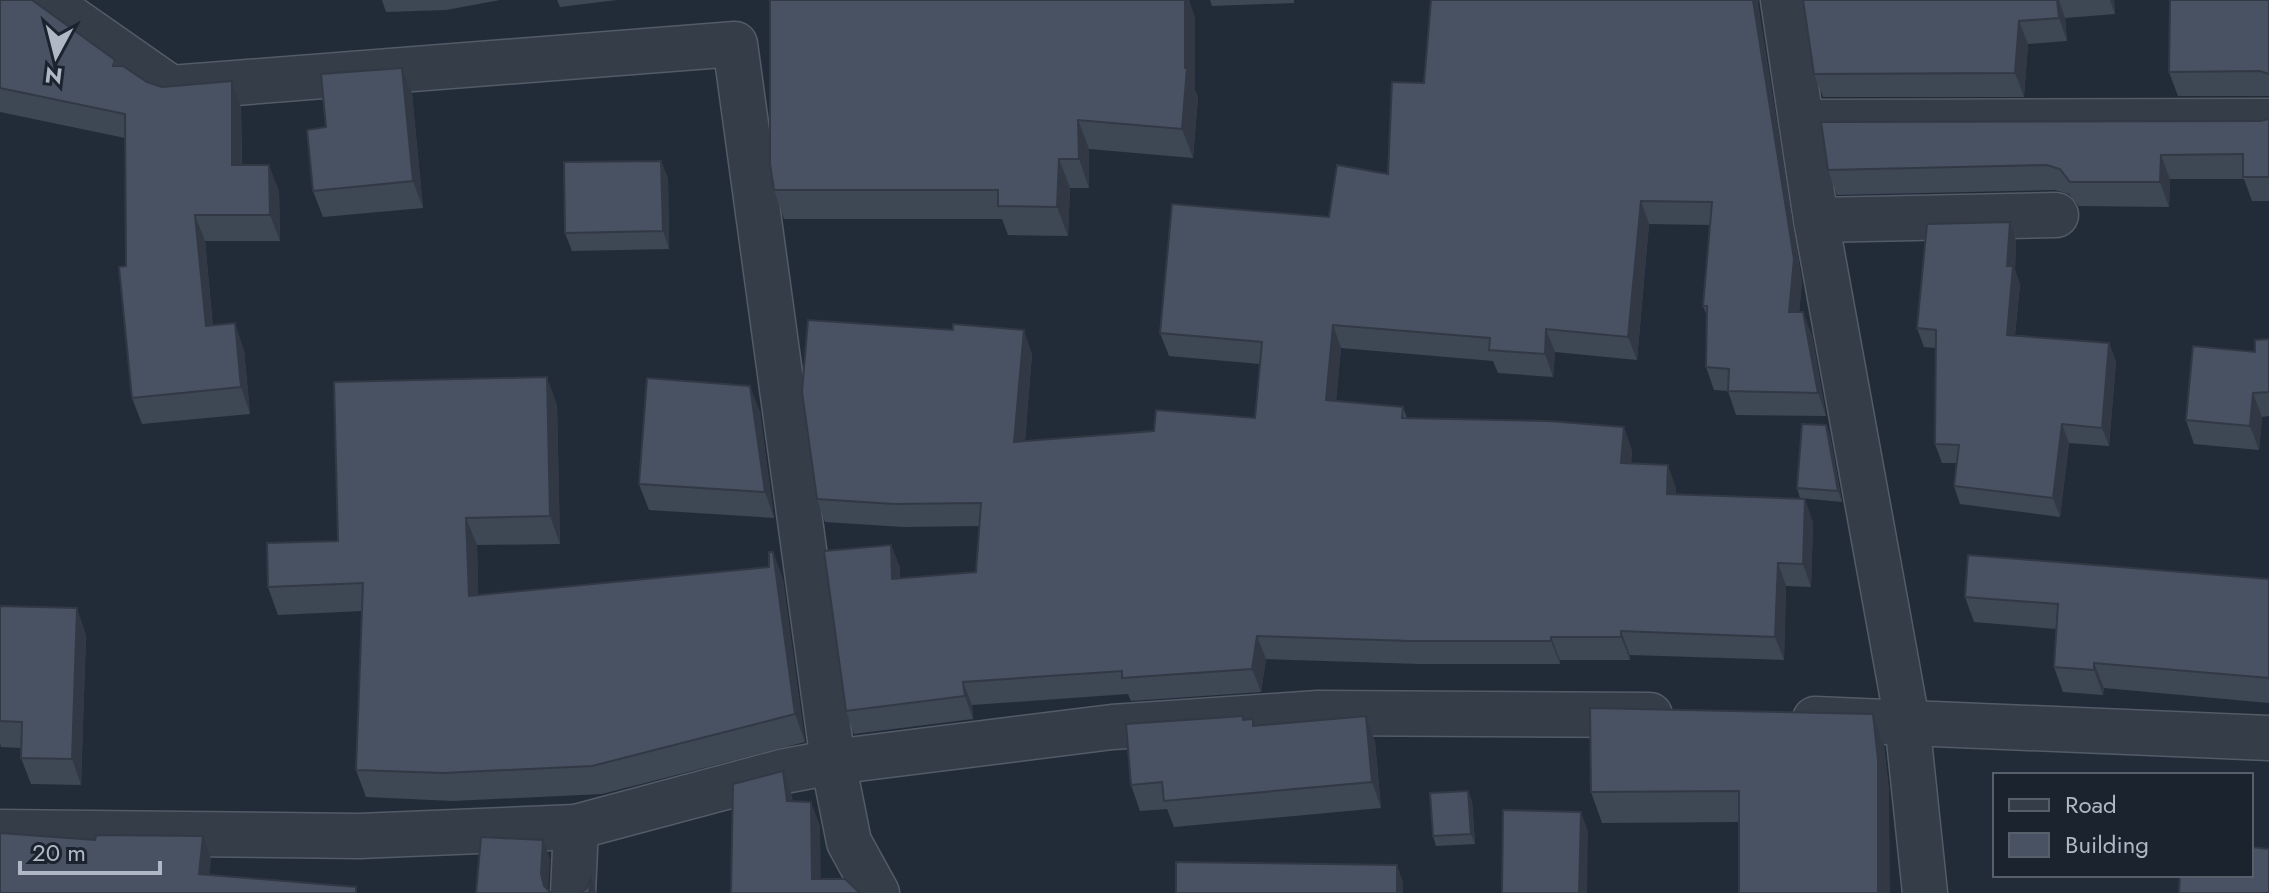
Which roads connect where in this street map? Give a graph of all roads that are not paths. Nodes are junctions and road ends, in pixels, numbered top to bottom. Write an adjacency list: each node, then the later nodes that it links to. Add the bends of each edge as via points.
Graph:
1 (45, 0): 11 (street, via 171,88 735,44)
2 (1783, 0): 4 (street)
3 (2269, 121): 4 (street)
4 (1801, 122): 6 (street)
5 (2056, 215): 6 (street)
6 (1816, 220): 9 (street)
7 (1692, 716): 11 (street, via 1318,713 1112,727)
8 (1769, 718): 9 (street)
9 (1907, 721): 10 (street); 16 (street)
10 (2269, 738)
11 (833, 762): 12 (street); 15 (street, via 849,842)
12 (576, 827): 13 (street, via 359,836); 14 (street)
13 (0, 832)
14 (573, 893)
15 (877, 893)
16 (1925, 893)

